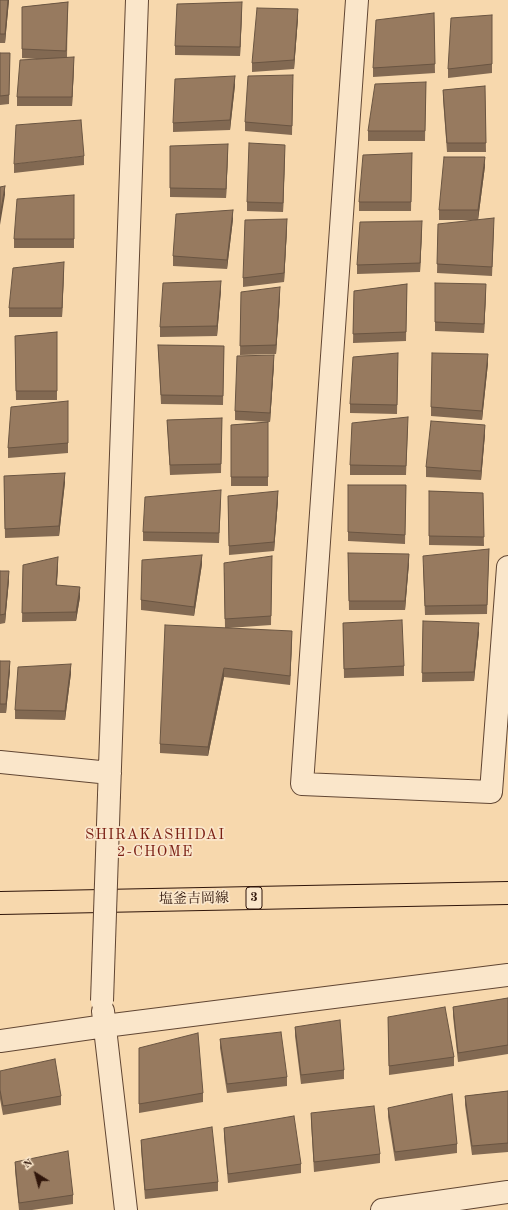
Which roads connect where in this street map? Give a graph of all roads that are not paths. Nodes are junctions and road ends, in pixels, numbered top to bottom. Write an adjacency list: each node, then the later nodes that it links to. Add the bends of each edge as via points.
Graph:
1 (137, 0): 5 (street)
2 (357, 0): 3 (street, via 302,784 491,792)
3 (508, 567)
4 (0, 762): 5 (street)
5 (110, 773): 9 (street, bridge, via 102,1001)
6 (508, 893): 7 (main road, 塩釜吉岡線 / 3)
7 (0, 903)
8 (508, 975): 9 (street)
9 (105, 1026): 10 (street); 12 (street)
10 (0, 1041)
11 (508, 1192): 13 (street)
12 (126, 1210)
13 (382, 1210)

